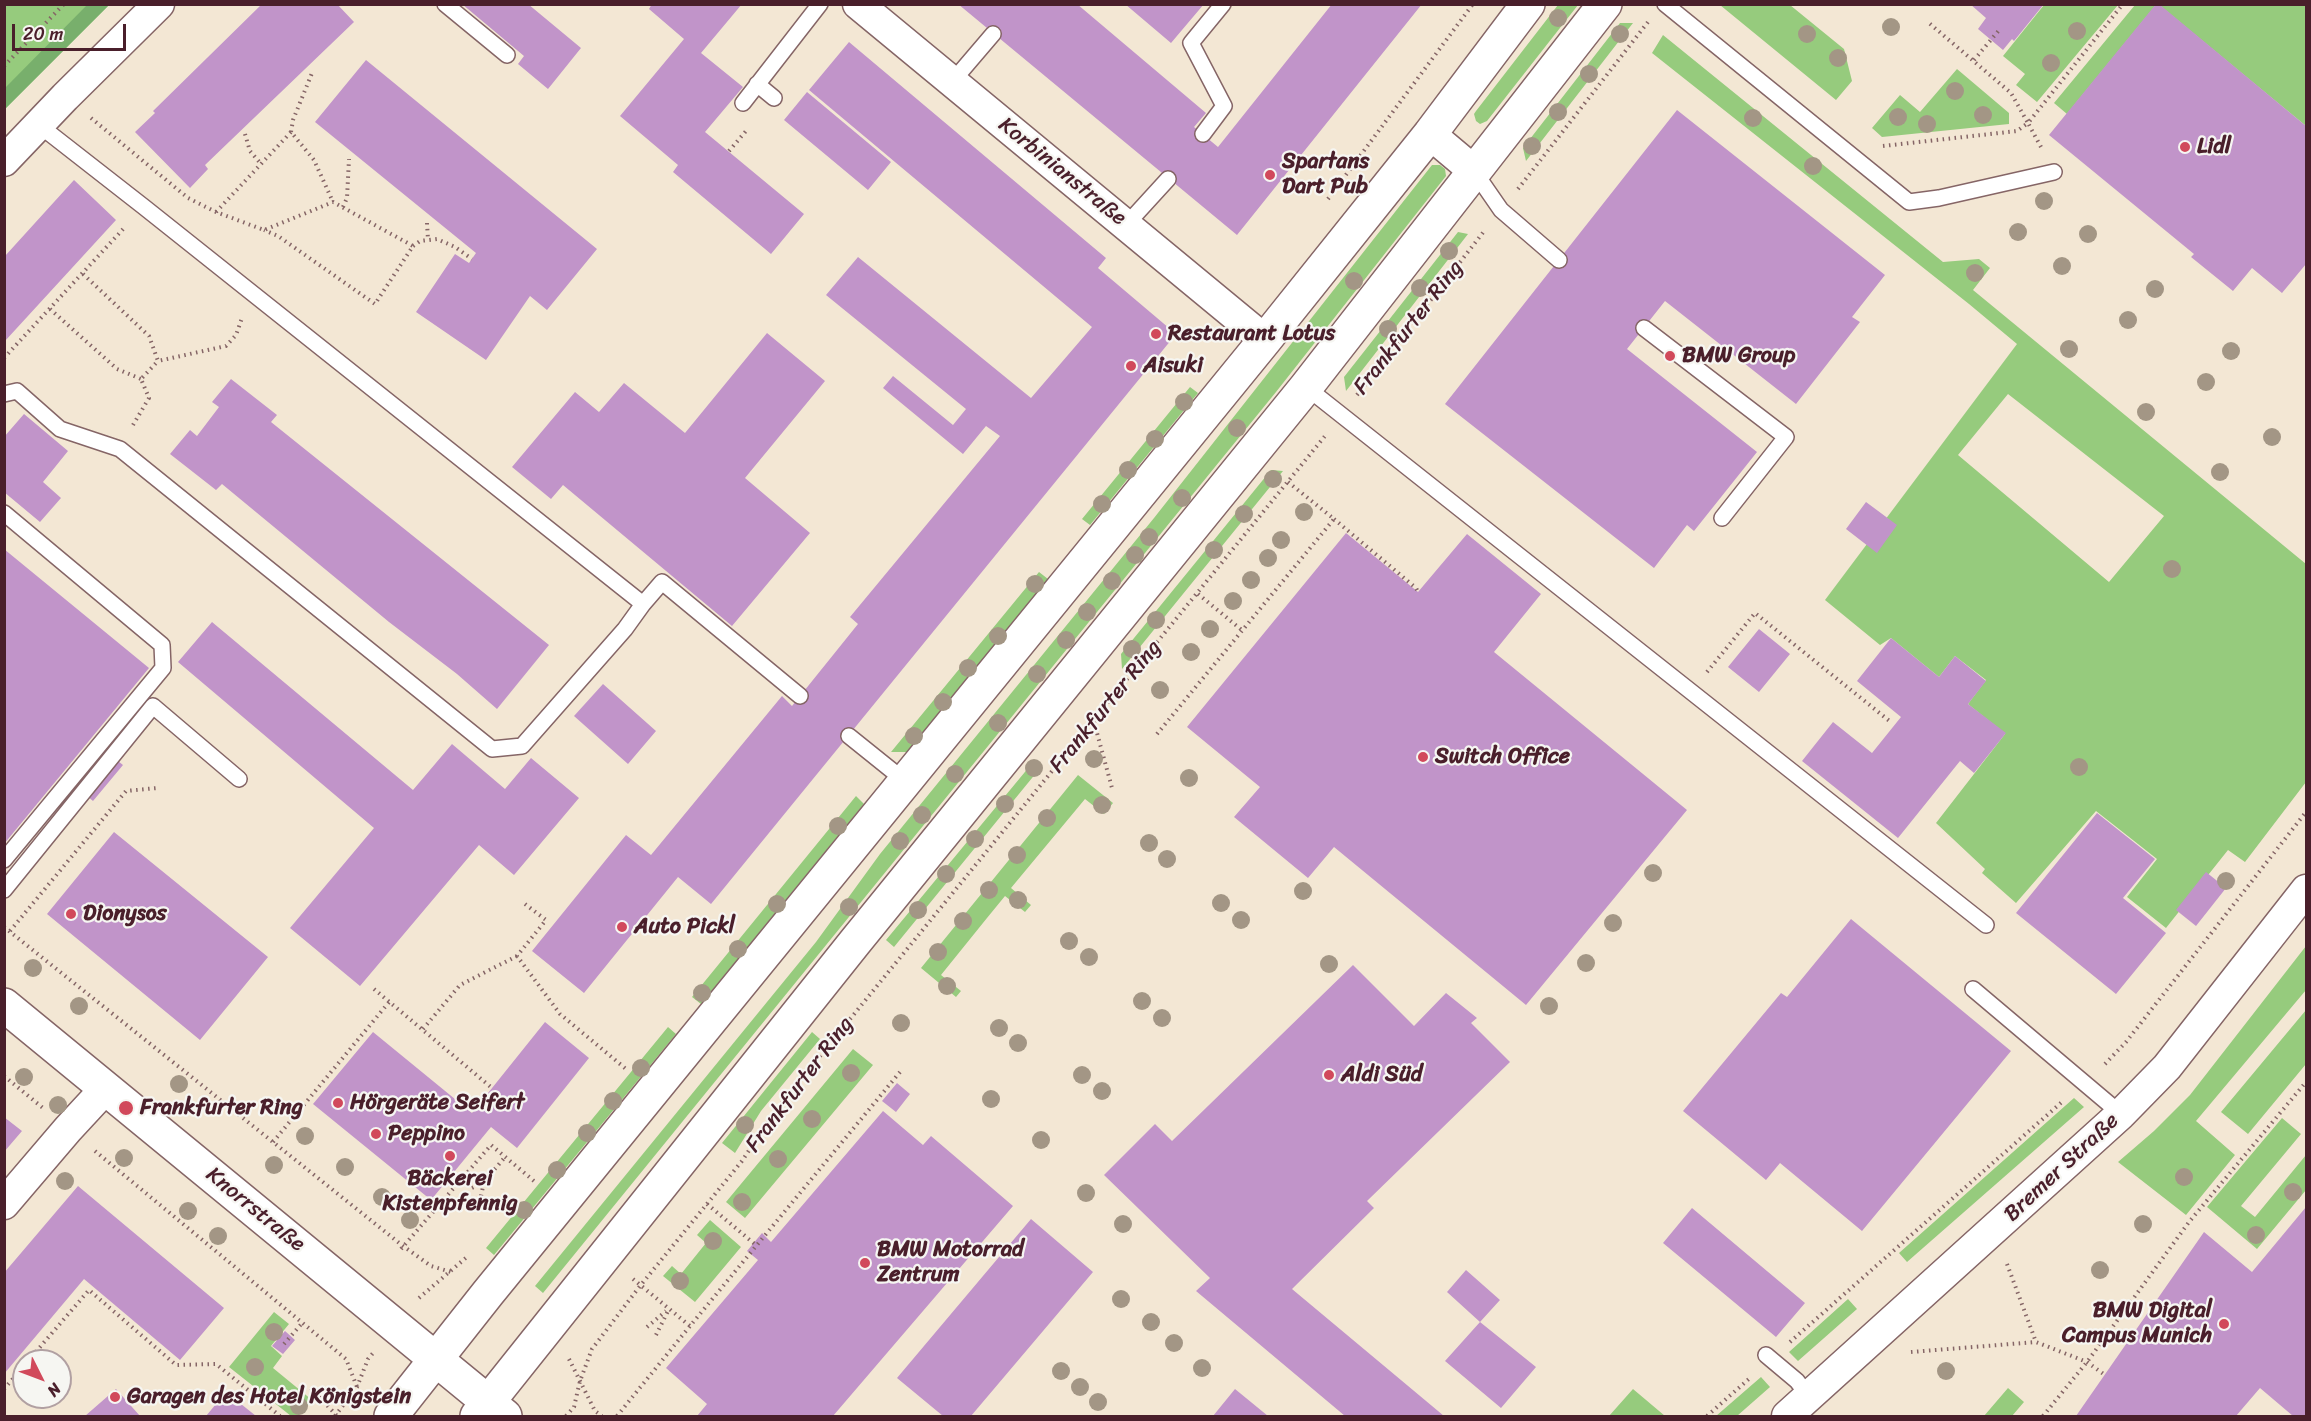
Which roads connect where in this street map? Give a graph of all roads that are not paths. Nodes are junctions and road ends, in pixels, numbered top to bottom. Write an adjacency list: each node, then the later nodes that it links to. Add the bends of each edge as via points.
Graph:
1 (159, 4): 15 (street)
2 (445, 4): 10 (lane)
3 (820, 4): 12 (lane)
4 (858, 4): 11 (street, Korbinianstraße)
5 (1223, 4): 16 (lane, via 1191,43 1224,106)
6 (1528, 4): 17 (main road)
7 (1605, 4): 19 (main road, Frankfurter Ring)
8 (1659, 9): 20 (lane, via 1909,202)
9 (993, 33): 11 (lane)
10 (507, 55)
11 (952, 82): 22 (street, Korbinianstraße)
12 (757, 84): 13 (lane); 14 (lane)
13 (774, 98)
14 (743, 103)
15 (39, 125): 18 (street); 30 (lane)
16 (1203, 134)
17 (1430, 134): 19 (street); 25 (main road)
18 (4, 161)
19 (1474, 171): 23 (lane, via 1501,210); 26 (main road, Frankfurter Ring)
20 (2054, 172)
21 (1168, 179): 22 (lane)
22 (1126, 225): 25 (street, Korbinianstraße)
23 (1559, 260)
24 (1644, 328): 29 (lane, via 1786,437)
25 (1265, 340): 34 (main road)
26 (1306, 387): 38 (lane); 47 (main road, Frankfurter Ring, via 540,1334)
27 (4, 393): 30 (lane, via 17,391 60,429 120,449 492,749 522,746)
28 (4, 513): 35 (lane, via 162,645 163,668)
29 (1722, 518)
30 (643, 604): 31 (lane, via 662,582)
31 (800, 696)
32 (849, 736): 34 (lane)
33 (240, 779): 36 (lane, via 153,706)
34 (905, 782): 45 (main road)
35 (4, 860)
36 (4, 890)
37 (2307, 891): 42 (street, Bremer Straße, via 2167,1067)
38 (1986, 925)
39 (1973, 989): 42 (lane)
40 (4, 1005): 41 (main road, Knorrstraße)
41 (106, 1088): 43 (street); 45 (main road, Knorrstraße)
42 (2121, 1114): 46 (street, Bremer Straße)
43 (4, 1204)
44 (1769, 1357): 46 (lane)
45 (436, 1359): 47 (main road, Knorrstraße); 48 (main road)
46 (1809, 1397): 49 (street, Bremer Straße)
47 (490, 1412)
48 (391, 1416)
49 (1787, 1416)

